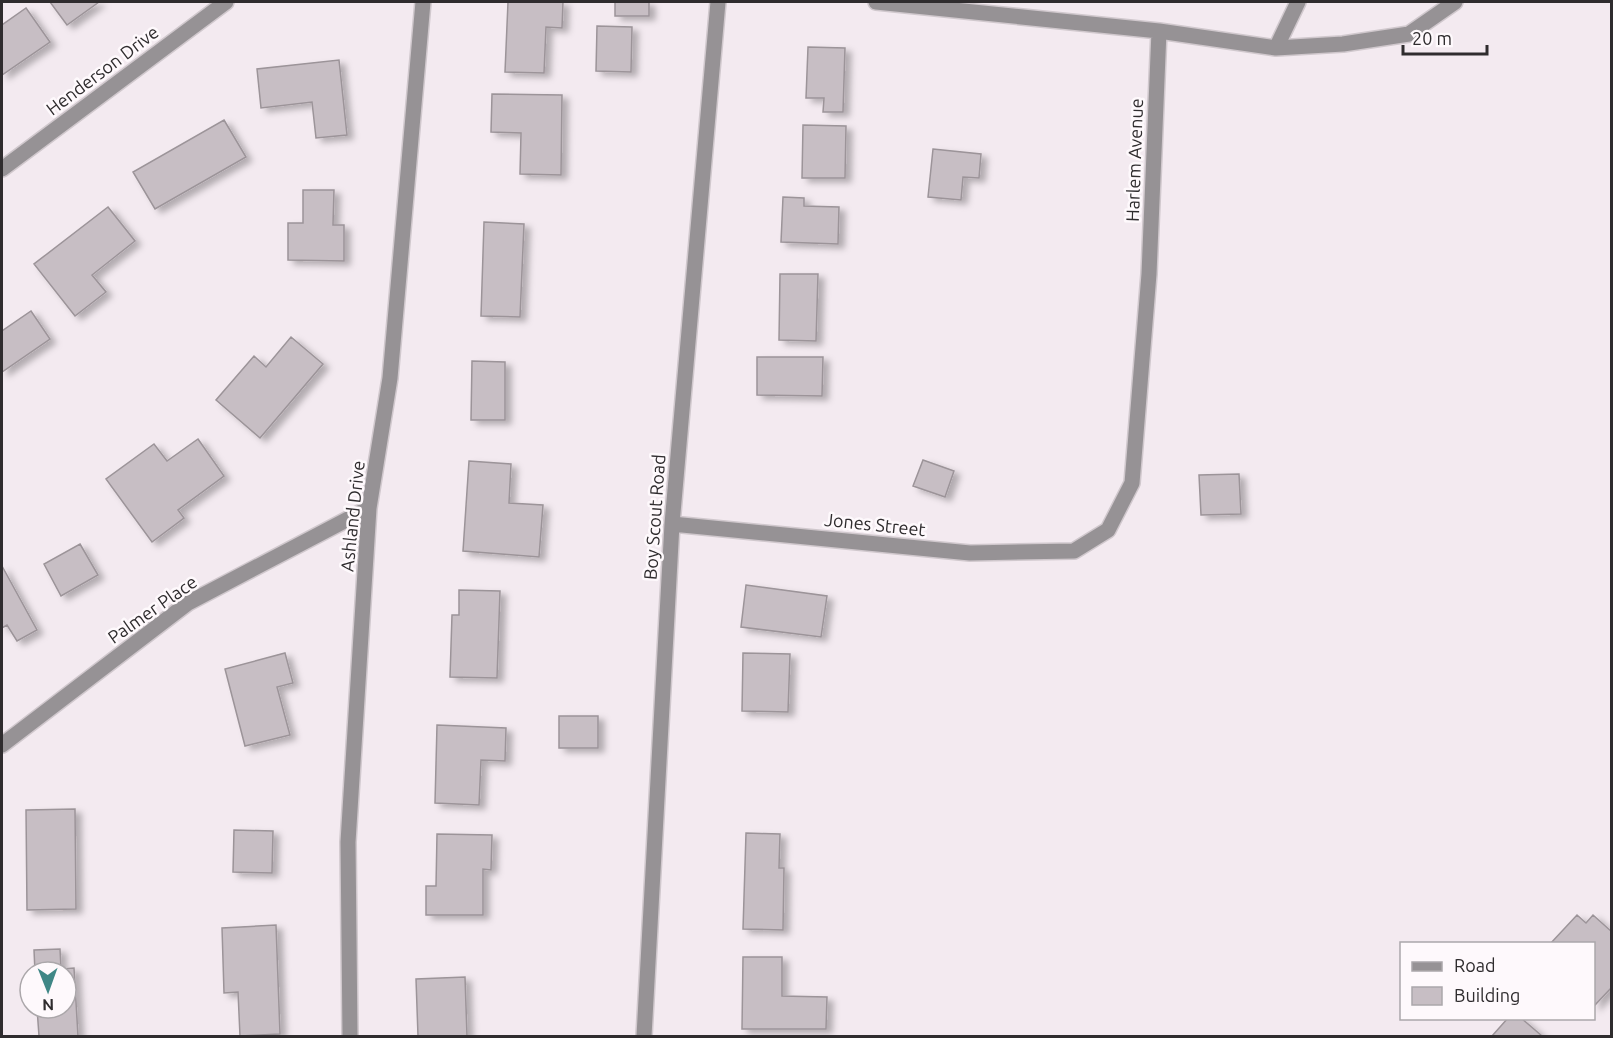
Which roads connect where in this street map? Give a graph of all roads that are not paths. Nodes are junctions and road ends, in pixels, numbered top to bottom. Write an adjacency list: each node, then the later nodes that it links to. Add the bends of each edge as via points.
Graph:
1 (226, 2): 9 (street, Henderson Drive)
2 (423, 2): 10 (street, Ashland Drive, via 390,378)
3 (718, 2): 11 (street, Boy Scout Road)
4 (876, 2): 7 (street)
5 (1298, 2): 8 (street)
6 (1455, 2): 8 (street, via 1408,34 1343,44)
7 (1159, 31): 8 (street); 12 (street, Harlem Avenue, via 1149,274 1132,483 1108,530)
8 (1276, 48)
9 (2, 169)
10 (369, 508): 13 (street, Palmer Place, via 188,603); 14 (street, Ashland Drive, via 348,842)
11 (672, 524): 12 (street, Jones Street, via 970,553); 15 (street, Boy Scout Road)
12 (1074, 551)
13 (2, 745)
14 (350, 1036)
15 (644, 1036)

